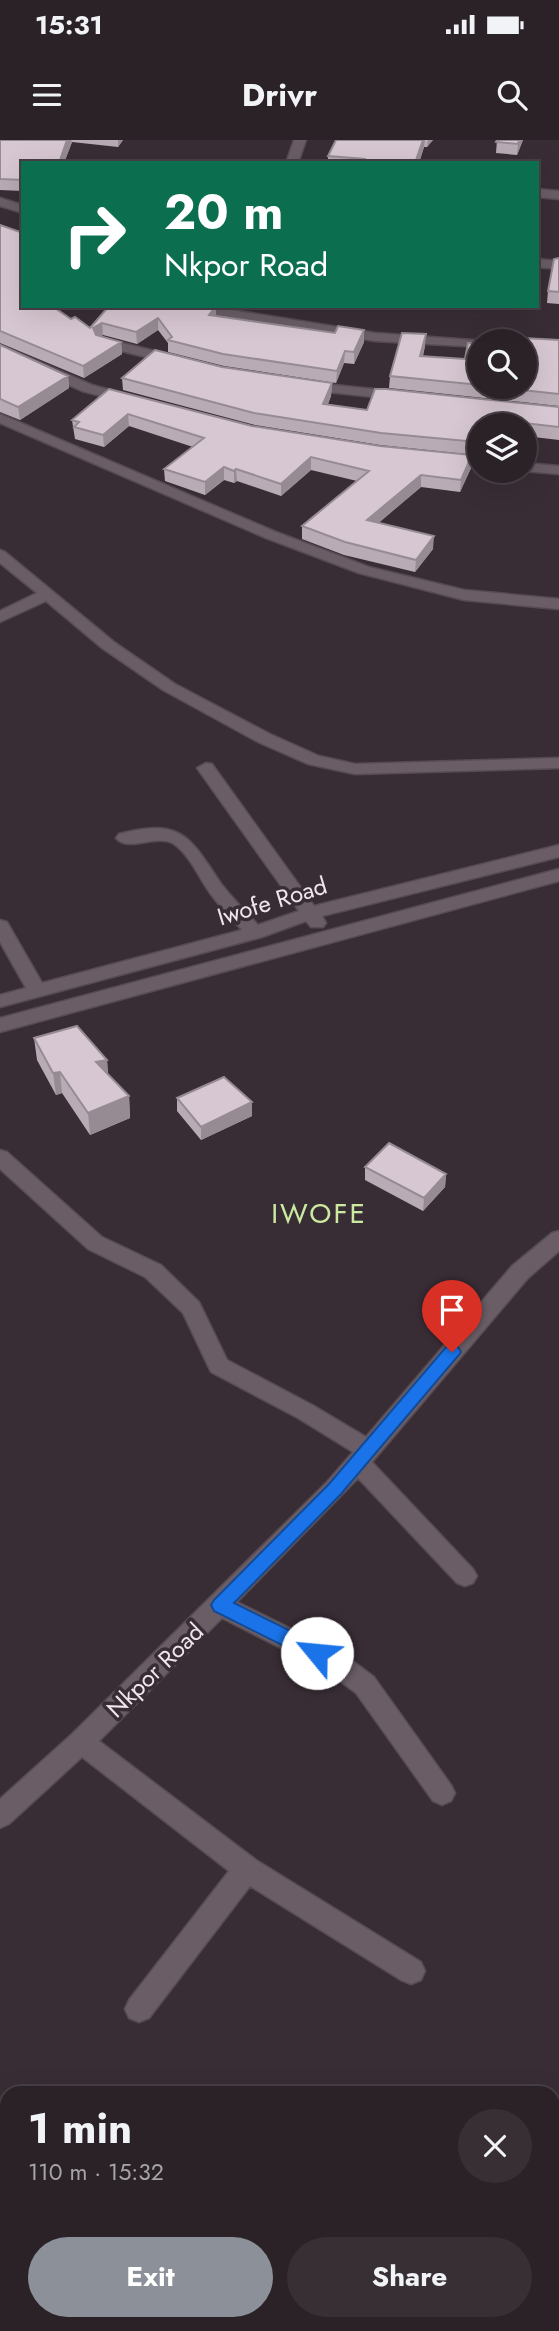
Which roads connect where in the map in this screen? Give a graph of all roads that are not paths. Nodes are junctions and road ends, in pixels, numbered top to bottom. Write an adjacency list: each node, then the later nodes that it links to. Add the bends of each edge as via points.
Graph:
1 (300, 140): 2 (street)
2 (293, 161)
3 (539, 192): 4 (street)
4 (559, 195)
5 (0, 202): 6 (street)
6 (21, 208)
7 (539, 263): 8 (street)
8 (559, 265)
9 (194, 308): 11 (street, via 375,337)
10 (102, 342): 13 (street)
11 (467, 342)
12 (0, 349): 16 (street, via 87,388)
13 (196, 366)
14 (291, 384): 15 (street)
15 (413, 397)
16 (140, 403)
17 (0, 418): 24 (street, via 271,535 364,570 464,595)
18 (430, 457): 19 (street)
19 (467, 461)
20 (537, 468): 21 (street)
21 (559, 470)
22 (0, 555): 23 (street)
23 (46, 595): 25 (street); 26 (street, via 107,645 169,687 314,760 355,769)
24 (559, 604)
25 (0, 617)
26 (559, 763)
27 (206, 768): 31 (street)
28 (125, 838): 33 (street, via 160,834 179,839)
29 (559, 851): 31 (street, Iwofe Road)
30 (559, 876): 34 (street, Iwofe Road)
31 (311, 913): 33 (street, Iwofe Road); 34 (street)
32 (0, 926): 35 (street)
33 (255, 933): 35 (street, Iwofe Road)
34 (326, 940): 37 (street, Iwofe Road)
35 (37, 991): 36 (street, Iwofe Road)
36 (0, 1001)
37 (0, 1025)
38 (0, 1157): 40 (street, via 94,1243 153,1271 191,1308 219,1366 306,1412)
39 (559, 1239): 40 (street, Nkpor Road, via 520,1272)
40 (363, 1456): 41 (street); 42 (street, Nkpor Road)
41 (465, 1576)
42 (220, 1605): 43 (street, Nkpor Road); 44 (street, via 337,1664 365,1685)
43 (81, 1742): 45 (street, Nkpor Road); 46 (street)
44 (442, 1793)
45 (0, 1816)
46 (247, 1869): 47 (street); 48 (street)
47 (411, 1970)
48 (139, 2009)

